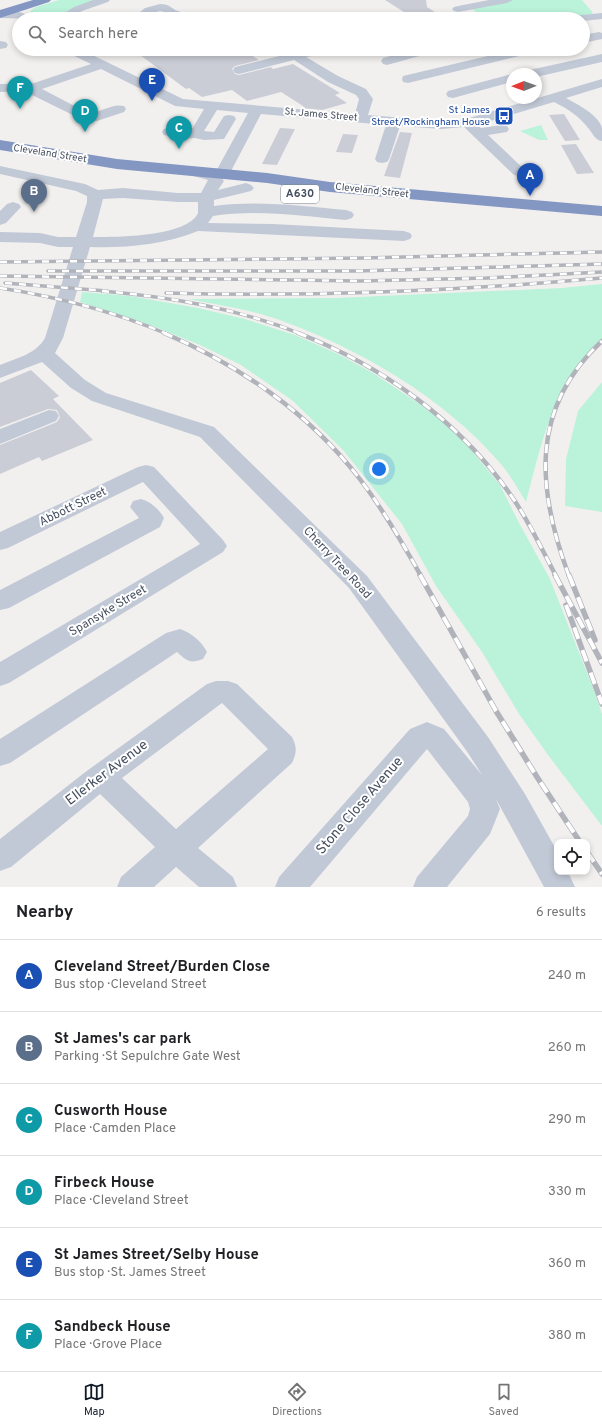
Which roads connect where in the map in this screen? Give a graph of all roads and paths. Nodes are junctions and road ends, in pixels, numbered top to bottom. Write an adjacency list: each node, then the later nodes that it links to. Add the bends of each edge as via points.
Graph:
1 (45, 0): 12 (highway)
2 (104, 0): 10 (street)
3 (174, 0): 11 (street, via 157,4)
4 (504, 0): 5 (street); 9 (street)
5 (508, 0)
6 (18, 1): 7 (highway)
7 (0, 4)
8 (594, 5): 14 (street)
9 (467, 6)
10 (73, 12)
11 (149, 12)
12 (0, 14): 13 (street)
13 (12, 14)
14 (602, 15): 15 (street)
15 (590, 17)
16 (599, 36): 17 (street)
17 (590, 38)
18 (84, 56): 25 (street, St. James Street)
19 (291, 56): 26 (street)
20 (306, 56): 44 (street, via 333,79 362,92 366,99)
21 (387, 56): 22 (street)
22 (407, 56)
23 (503, 56): 28 (street)
24 (602, 58): 27 (street)
25 (102, 65): 33 (street); 40 (street, St. James Street, via 180,103)
26 (239, 70)
27 (542, 71)
28 (408, 79)
29 (506, 80): 30 (street)
30 (491, 84): 34 (street); 35 (street)
31 (601, 85): 37 (street, St. James Street)
32 (0, 88): 33 (street)
33 (35, 89): 36 (street, via 28,95); 41 (street, via 85,117 97,117)
34 (506, 89)
35 (452, 94)
36 (0, 96)
37 (555, 97): 38 (street, St. James Street); 51 (street, via 579,110)
38 (542, 99)
39 (521, 104): 46 (street, St. James Street)
40 (213, 106): 42 (street, St. James Street); 49 (street)
41 (118, 109)
42 (256, 110): 44 (street, St. James Street, via 317,111); 58 (street)
43 (229, 119): 49 (street, via 219,136)
44 (360, 119): 45 (street, St. James Street)
45 (394, 121): 46 (street, St. James Street, via 440,125); 55 (street)
46 (467, 123): 50 (street)
47 (502, 129): 50 (street)
48 (169, 132): 49 (street)
49 (195, 133)
50 (480, 134): 52 (street, via 459,137); 57 (street)
51 (601, 134)
52 (431, 135)
53 (0, 145): 58 (highway, Cleveland Street / A630, via 71,158 191,171)
54 (0, 157): 58 (highway, Cleveland Street / A630, via 54,168)
55 (382, 159)
56 (0, 170): 59 (street, via 80,187 90,190)
57 (511, 170)
58 (212, 192): 59 (street, via 179,198 119,193); 61 (highway, Cleveland Street / A630, via 330,187); 62 (street, via 232,208 265,208); 64 (highway, Cleveland Street / A630, via 246,188 370,202); 65 (street, via 201,221)
59 (95, 195): 68 (street, via 54,338 48,349)
60 (13, 206): 63 (street)
61 (602, 212)
62 (346, 215)
63 (0, 220)
64 (602, 221)
65 (195, 226): 66 (street); 67 (street, via 172,236 132,241 59,242 39,238)
66 (404, 236)
67 (0, 237)
68 (43, 352): 69 (street); 86 (street, Cherry Tree Road, via 78,384 99,397 207,432 358,582 478,745 515,803)
69 (0, 372)
70 (49, 416): 71 (street)
71 (0, 437)
72 (141, 507): 75 (street, via 153,518 152,521)
73 (0, 542): 74 (street, Abbott Street, via 146,472)
74 (216, 546): 77 (street, Spansyke Street)
75 (0, 601)
76 (194, 652): 78 (street, via 180,639 175,640)
77 (0, 675)
78 (0, 754)
79 (101, 777): 80 (street); 80 (street, Ellerker Avenue, via 216,692 228,692 282,745 282,754); 81 (street, Ellerker Avenue)
80 (176, 848): 82 (street); 83 (street)
81 (0, 857)
82 (132, 887)
83 (222, 887)
84 (290, 887): 85 (street, Stone Close Avenue, via 420,737 427,734 434,737 481,796 485,809 480,824)
85 (428, 887)
86 (560, 887)

